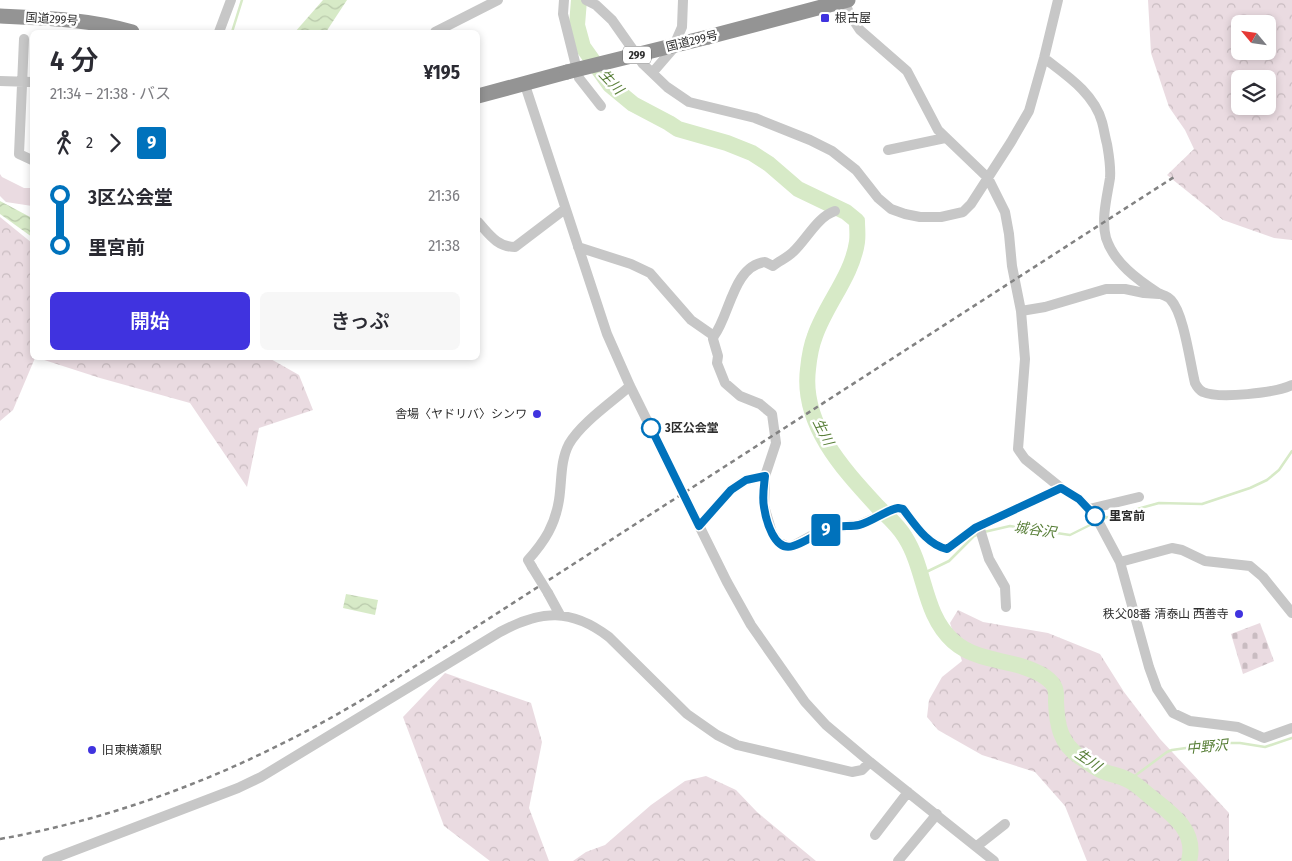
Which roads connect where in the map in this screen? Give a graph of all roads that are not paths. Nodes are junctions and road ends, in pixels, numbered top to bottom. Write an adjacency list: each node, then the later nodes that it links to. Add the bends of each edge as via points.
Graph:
1 (231, 0): 10 (street)
2 (498, 0): 11 (street)
3 (564, 0): 19 (street, via 563,14 579,78)
4 (586, 0): 14 (street, via 596,4 612,20 643,64)
5 (683, 0): 14 (street, via 682,27 672,50)
6 (1058, 0): 13 (street)
7 (846, 1): 17 (highway, 国道299号 / 299, bridge); 20 (street, via 860,30 907,71)
8 (0, 16): 9 (highway, 国道299号, via 80,20)
9 (125, 30)
10 (220, 30)
11 (439, 30)
12 (24, 39): 16 (street)
13 (1044, 58): 23 (street, via 1029,111); 28 (street, via 1082,89 1099,113 1111,171 1104,212 1106,238 1114,254 1131,274)
14 (653, 72): 23 (street, via 667,87 689,102 755,118 832,151 856,170 878,198 891,209 905,214 941,217 963,212)
15 (0, 81): 16 (street)
16 (28, 81): 22 (street, via 19,154)
17 (524, 82): 18 (highway, 国道299号 / 299); 24 (street)
18 (480, 95)
19 (601, 106)
20 (945, 138): 21 (street); 23 (street)
21 (888, 150)
22 (30, 159)
23 (988, 178): 29 (street, via 1005,212)
24 (565, 209): 26 (street, via 515,247 500,245); 27 (street)
25 (835, 211): 30 (street, via 826,214 786,258 773,266 769,262 752,266 738,284 721,327)
26 (480, 224)
27 (578, 247): 30 (street, via 631,264 650,274 691,320); 32 (street, via 601,320)
28 (1159, 294): 29 (street, via 1106,289); 31 (street, via 1170,298 1177,310 1195,383 1202,392 1251,394)
29 (1021, 311): 34 (street, via 1026,358 1018,449 1024,459)
30 (714, 336): 33 (street, via 717,364 725,383 740,396 760,404 772,414 776,443)
31 (1292, 385)
32 (630, 386): 37 (street); 42 (street, bridge, via 579,431 569,444 563,460 555,516 546,539 528,560)
33 (765, 476): 37 (street, via 746,480 731,490); 38 (street, via 764,506 772,533 782,545 793,546 833,527 859,525 898,508 903,509 925,536 942,548 947,549)
34 (1061, 488): 36 (street, via 1079,499); 38 (street)
35 (1139, 497): 36 (street)
36 (1095, 518): 39 (street)
37 (699, 526): 44 (street, via 751,625 806,702 834,733)
38 (979, 526): 40 (street, via 986,551 1005,587)
39 (1120, 562): 41 (street, via 1172,548 1205,561 1250,566 1263,576); 43 (street, via 1157,689 1173,713 1190,721 1238,727 1264,738)
40 (1006, 607)
41 (1292, 613)
42 (560, 615): 44 (street, via 584,621 609,637 687,714 717,736 737,745 852,772 862,770); 50 (street, via 532,617 516,624 261,777)
43 (1292, 728)
44 (870, 762): 45 (street)
45 (908, 792): 46 (street); 48 (street)
46 (937, 814): 49 (street); 51 (street)
47 (1005, 824): 49 (street)
48 (875, 835)
49 (977, 846): 52 (street)
50 (47, 861)
51 (898, 861)
52 (994, 861)

